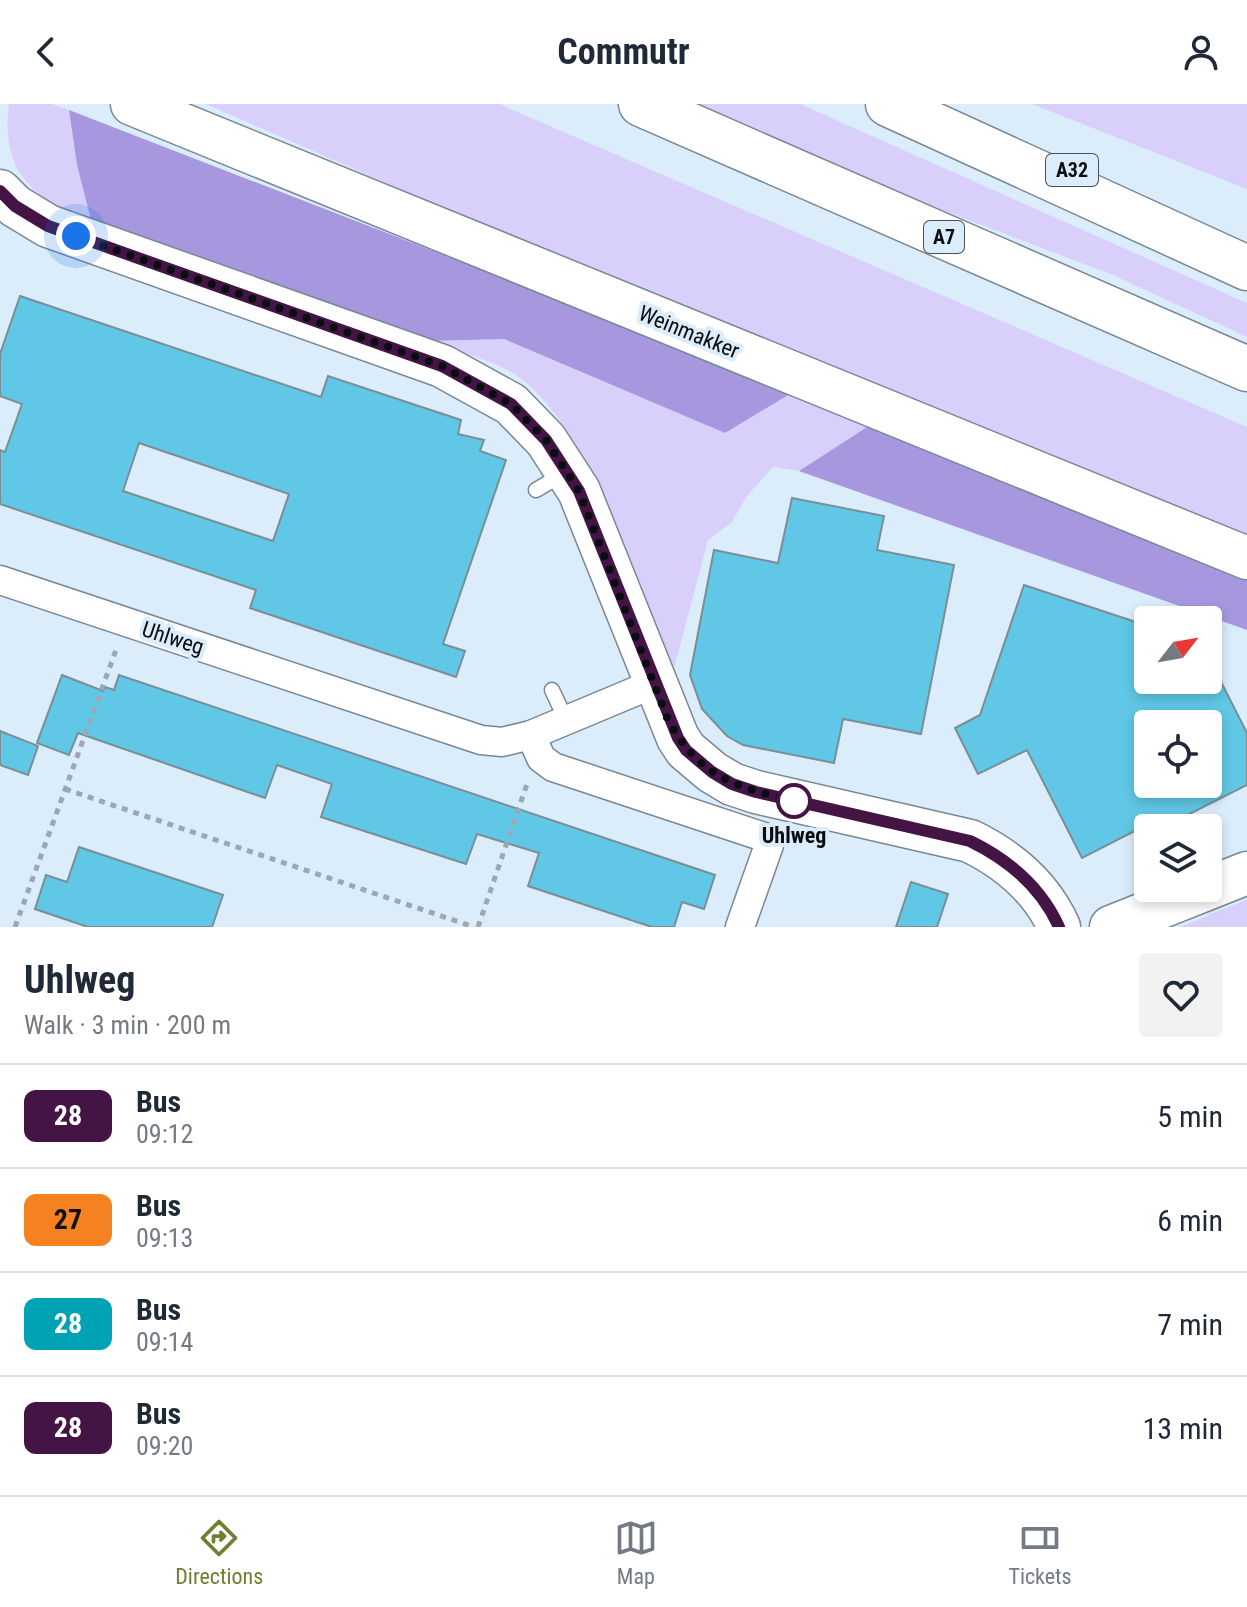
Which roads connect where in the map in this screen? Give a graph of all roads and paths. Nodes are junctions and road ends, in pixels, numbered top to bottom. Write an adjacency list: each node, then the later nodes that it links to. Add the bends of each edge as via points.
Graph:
1 (132, 104): 9 (street, Weinmakker)
2 (641, 104): 8 (highway, A7)
3 (888, 104): 7 (highway)
4 (896, 104): 6 (highway, A32)
5 (1, 194): 12 (street, via 63,232 442,366 474,381 529,421 552,481 593,523)
6 (1247, 236)
7 (1247, 268)
8 (1247, 369)
9 (1247, 558)
10 (0, 580): 15 (street, Uhlweg, via 481,740 502,742)
11 (117, 646): 17 (path)
12 (653, 684): 14 (street, Uhlweg); 24 (street, via 686,750 724,780 756,792 880,810 985,848 1028,881)
13 (552, 690): 14 (lane)
14 (566, 720): 15 (street, Uhlweg)
15 (531, 735): 23 (street, via 541,758 553,767 767,840)
16 (527, 786): 22 (path)
17 (65, 789): 21 (path); 22 (path)
18 (1247, 873): 19 (street)
19 (1222, 883)
20 (1173, 902): 25 (street)
21 (15, 927)
22 (476, 927)
23 (740, 927)
24 (1059, 927)
25 (1111, 927)

